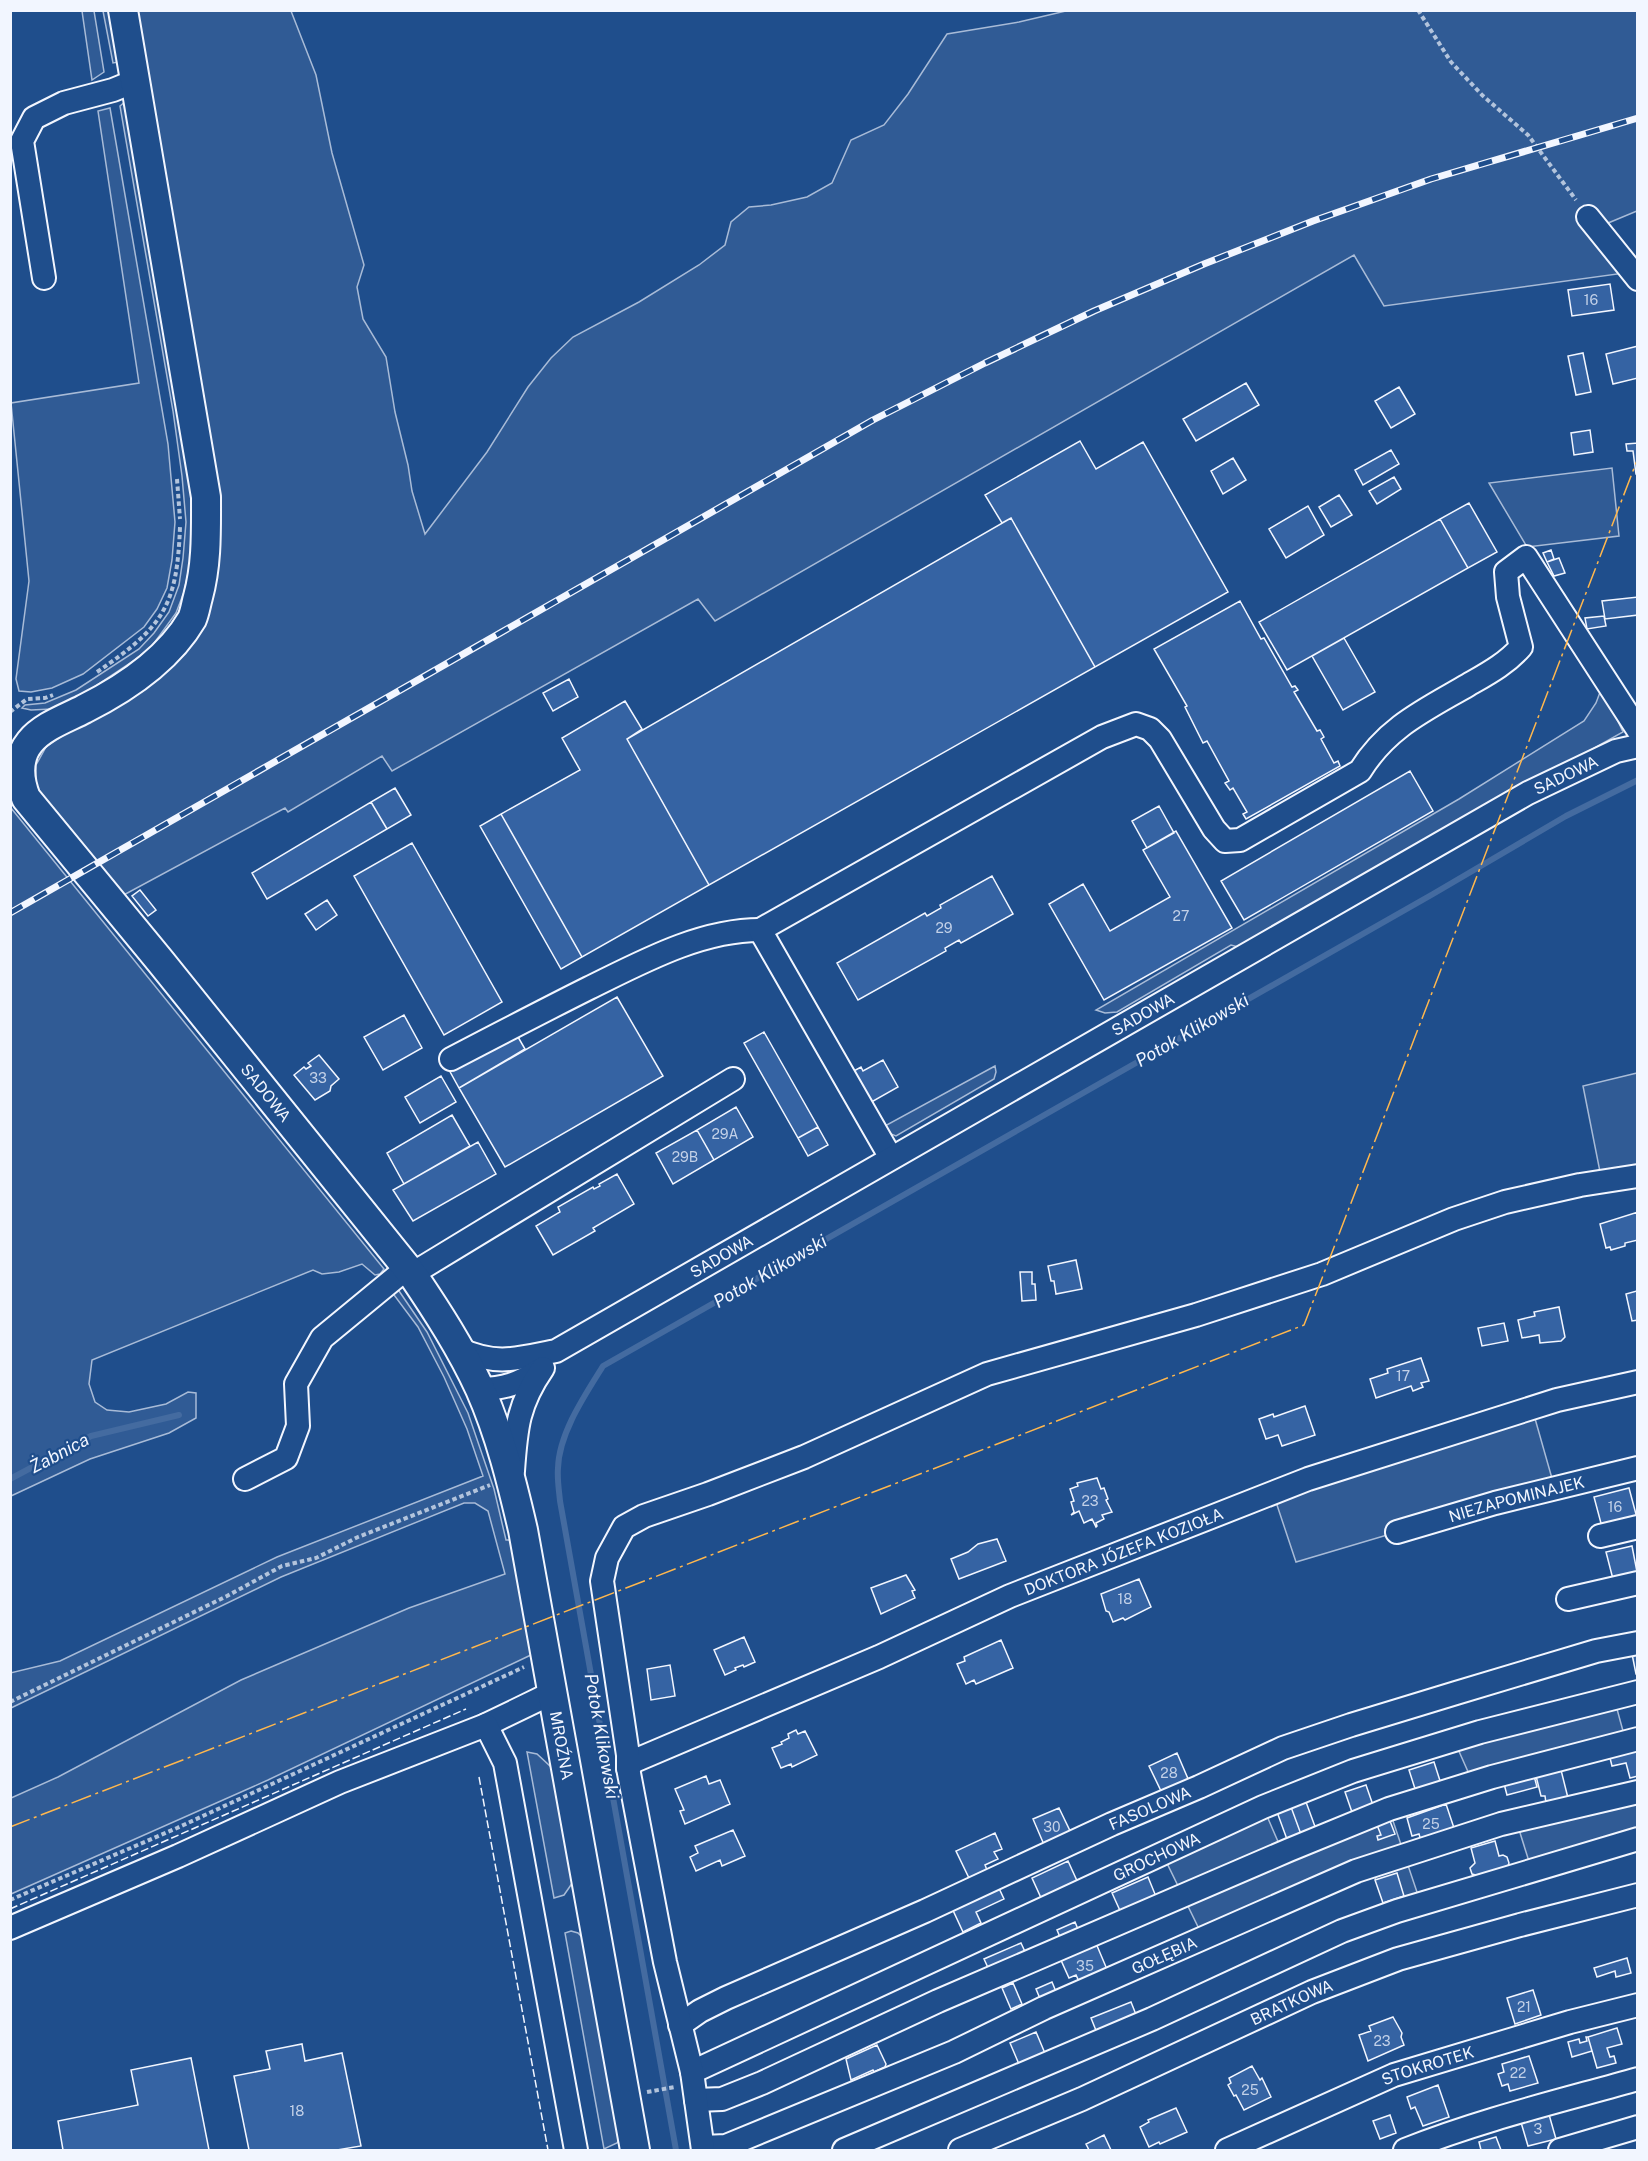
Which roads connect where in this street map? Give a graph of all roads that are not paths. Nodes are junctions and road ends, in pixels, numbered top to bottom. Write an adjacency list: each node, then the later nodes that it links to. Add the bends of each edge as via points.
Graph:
1 (123, 10): 2 (main road)
2 (135, 81): 4 (street, via 64,103 34,117 22,141); 8 (main road, via 206,497 207,542 202,582 193,617 154,663 124,687 50,726)
3 (1588, 217): 5 (street)
4 (44, 278)
5 (1638, 279)
6 (1638, 730): 9 (street, via 1526,557 1506,572 1521,647 1512,657 1395,729 1360,771 1240,840 1224,841 1160,739 1150,729 1136,724 1102,737)
7 (1638, 746): 12 (street, SADOWA, via 1616,752 1528,793)
8 (16, 751): 14 (main road, SADOWA, via 26,798)
9 (760, 930): 10 (street, via 739,930 694,941 642,962); 12 (street)
10 (451, 1059)
11 (733, 1079): 14 (street)
12 (891, 1158): 16 (street, SADOWA)
13 (1638, 1176): 33 (street, via 1505,1202 1322,1274 1196,1315 987,1374 804,1457 644,1516 624,1527 607,1558 602,1581)
14 (410, 1271): 15 (main road, SADOWA); 21 (street, via 322,1338 297,1384 298,1426 286,1458)
15 (459, 1349): 17 (street, SADOWA, via 479,1358); 19 (main road, MROŹNA)
16 (550, 1359): 17 (street, SADOWA); 19 (street, via 523,1382); 22 (street, via 522,1404 515,1431)
17 (506, 1361): 19 (street)
18 (1638, 1382): 33 (street, DOKTORA JÓZEFA KOZIOŁA, via 1557,1400 1291,1486 1010,1596 850,1670 634,1761)
19 (480, 1389): 22 (main road, MROŹNA)
20 (1638, 1468): 24 (street, NIEZAPOMINAJEK)
21 (245, 1479)
22 (512, 1481): 30 (main road, MROŹNA)
23 (1638, 1527): 25 (street)
24 (1397, 1532)
25 (1600, 1536)
26 (1638, 1583): 27 (street)
27 (1568, 1599)
28 (1638, 1643): 39 (street, FASOLOWA, via 1467,1689 1283,1748 726,1998)
29 (1638, 1692): 40 (street, GROCHOWA, via 1480,1732 1353,1771 1283,1799)
30 (552, 1693): 31 (street); 46 (main road, MROŹNA)
31 (486, 1725): 37 (street, via 340,1782); 45 (street, via 505,1763)
32 (1638, 1739): 42 (street, via 1389,1809 938,2001 762,2083 722,2099)
33 (628, 1768): 39 (street)
34 (1638, 1792): 44 (street, GOŁĘBIA, via 1502,1824 1356,1871 933,2061 726,2146)
35 (1638, 1839): 47 (street, via 1342,1931 1152,2019)
36 (1638, 1895): 48 (street, BRATKOWA, via 1398,1959 1312,1992)
37 (10, 1928)
38 (1638, 2005): 49 (street, STOKROTEK, via 1394,2075)
39 (680, 2025): 40 (street)
40 (692, 2072): 42 (street)
41 (1638, 2079): 50 (street, via 1512,2114)
42 (696, 2100): 44 (street)
43 (1638, 2127): 51 (street)
44 (703, 2149)
45 (576, 2151)
46 (635, 2151)
47 (844, 2151)
48 (960, 2151)
49 (1227, 2151)
50 (1405, 2151)
51 (1560, 2151)

